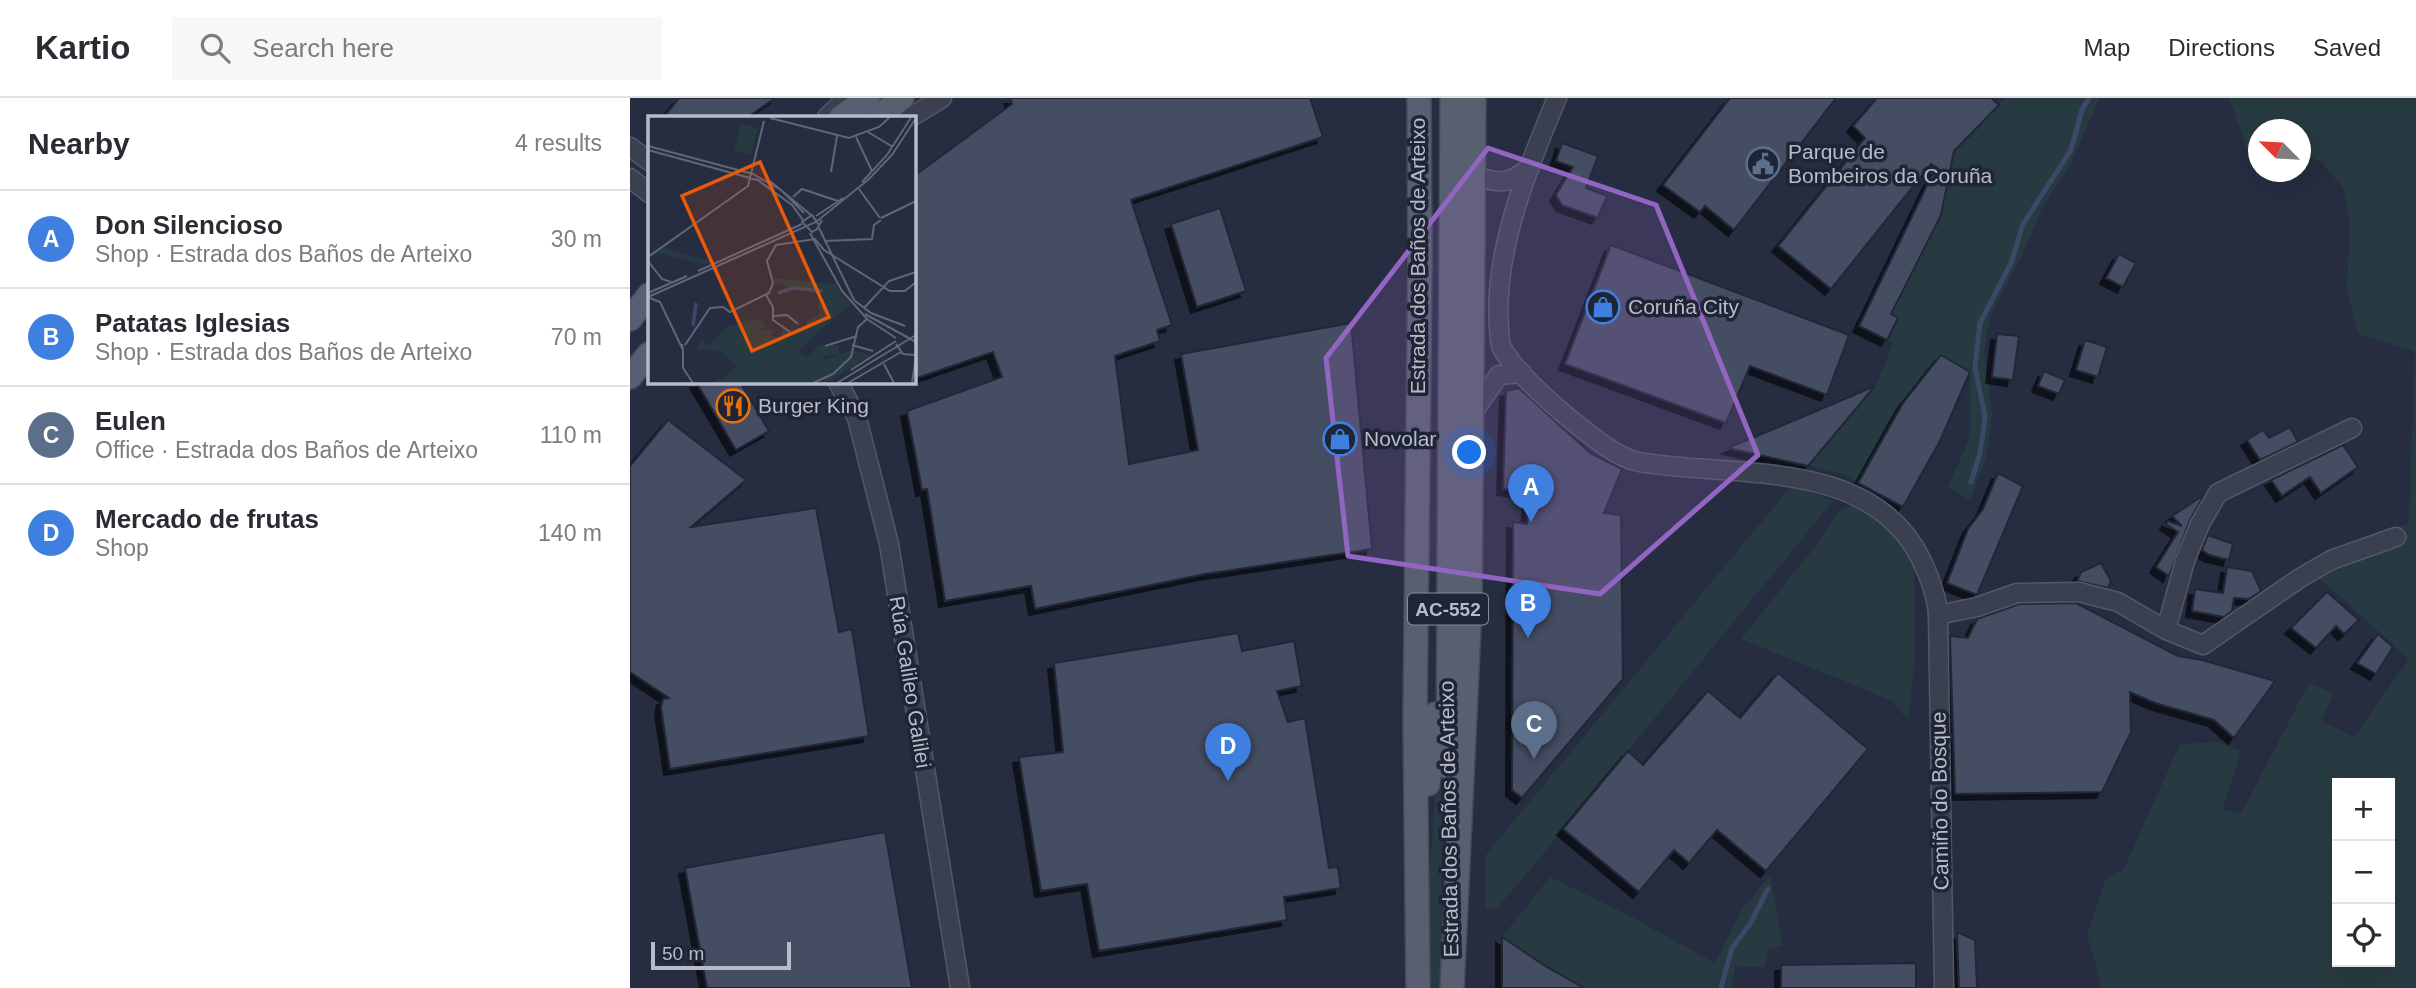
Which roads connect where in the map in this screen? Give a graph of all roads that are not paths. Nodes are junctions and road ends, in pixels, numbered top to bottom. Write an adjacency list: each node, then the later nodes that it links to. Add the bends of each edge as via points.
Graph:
1 (848, 98): 10 (street)
2 (868, 98): 11 (main road)
3 (902, 98): 12 (main road)
4 (942, 98): 13 (street)
5 (1419, 98): 33 (main road, Estrada dos Baños de Arteixo / AC-552)
6 (1439, 98): 21 (main road, AC-552)
7 (1452, 98): 21 (main road, AC-552)
8 (1474, 98): 17 (main road, Estrada dos Baños de Arteixo / AC-552)
9 (1557, 98): 16 (street)
10 (828, 116)
11 (842, 116)
12 (879, 116)
13 (913, 116)
14 (630, 147): 15 (street)
15 (648, 160)
16 (1530, 167): 17 (street, via 1510,181); 20 (street)
17 (1481, 177): 20 (street, via 1508,194); 28 (main road, Estrada dos Baños de Arteixo / AC-552)
18 (630, 178): 19 (street)
19 (648, 192)
20 (1513, 222): 25 (street, Camiño do Bosque, via 1497,302 1501,346)
21 (1445, 230): 33 (main road, Estrada dos Baños de Arteixo / AC-552, via 1435,713); 36 (main road, Estrada dos Baños de Arteixo / AC-552)
22 (648, 296): 23 (main road)
23 (630, 319)
24 (648, 355): 26 (main road)
25 (1522, 373): 28 (street, via 1499,375); 31 (street, Camiño do Bosque, via 1584,430 1636,462 1784,475 1862,500 1910,538 1926,569)
26 (630, 377)
27 (839, 383): 34 (street, Rúa Galileo Galilei, via 857,418 889,544)
28 (1473, 412): 36 (main road, Estrada dos Baños de Arteixo / AC-552, via 1470,607)
29 (2352, 428): 32 (street, via 2218,493 2185,561)
30 (2396, 537): 32 (street, via 2331,560 2203,645)
31 (1938, 615): 32 (street, via 2017,593 2079,592 2118,602); 37 (street, Camiño do Bosque)
32 (2166, 630)
33 (1418, 917): 35 (main road, Estrada dos Baños de Arteixo / AC-552)
34 (960, 988)
35 (1418, 988)
36 (1451, 988)
37 (1944, 988)

